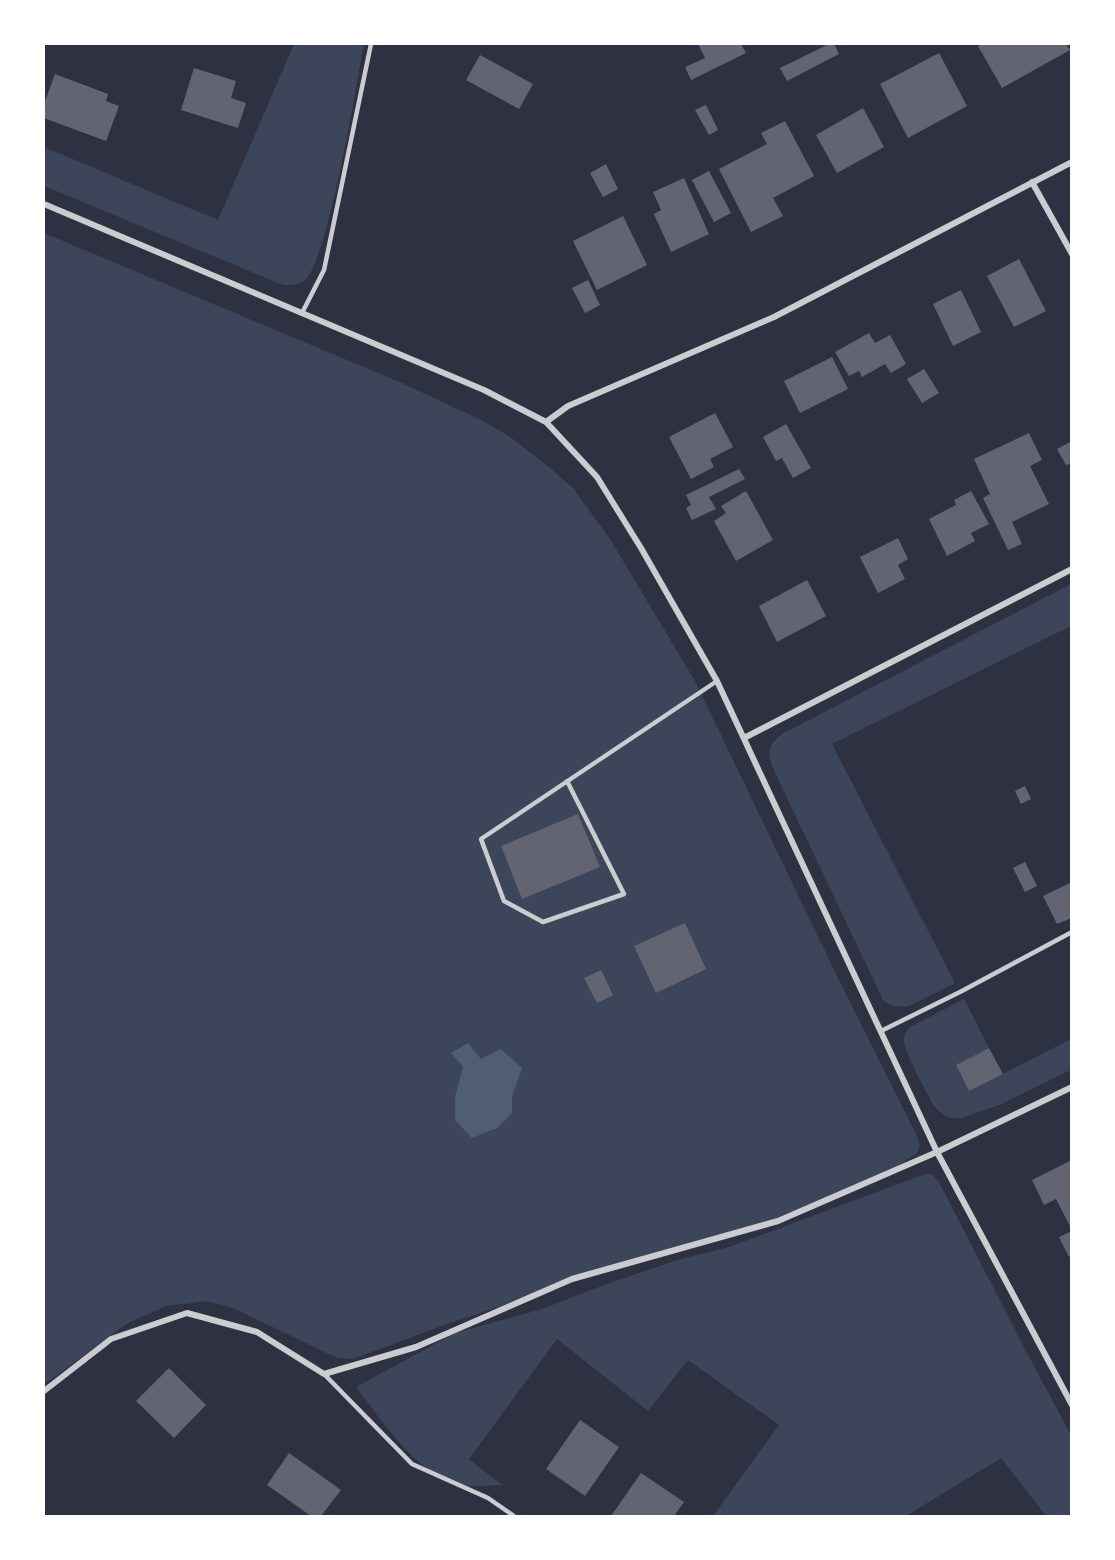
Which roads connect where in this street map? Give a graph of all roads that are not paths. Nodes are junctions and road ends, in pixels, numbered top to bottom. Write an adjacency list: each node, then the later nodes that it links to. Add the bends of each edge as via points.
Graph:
1 (370, 44): 6 (lane, via 324,270)
2 (1071, 162): 3 (street)
3 (1032, 182): 5 (street); 7 (street, via 774,317 568,406)
4 (44, 204): 6 (street)
5 (1071, 254)
6 (302, 313): 7 (street, via 484,390)
7 (546, 422): 9 (street, via 597,477)
8 (1071, 569): 10 (street)
9 (717, 681): 10 (street); 11 (lane)
10 (744, 738): 13 (street)
11 (567, 781): 11 (lane, via 624,894 543,922 504,900 481,839)
12 (1071, 932): 13 (lane)
13 (881, 1030): 15 (street)
14 (1071, 1087): 15 (street)
15 (937, 1152): 16 (street, via 778,1221 572,1279 416,1347); 18 (street)
16 (324, 1374): 17 (street, via 257,1332 187,1313 111,1339); 19 (lane, via 412,1464 488,1498)
17 (44, 1391)
18 (1071, 1405)
19 (514, 1516)

